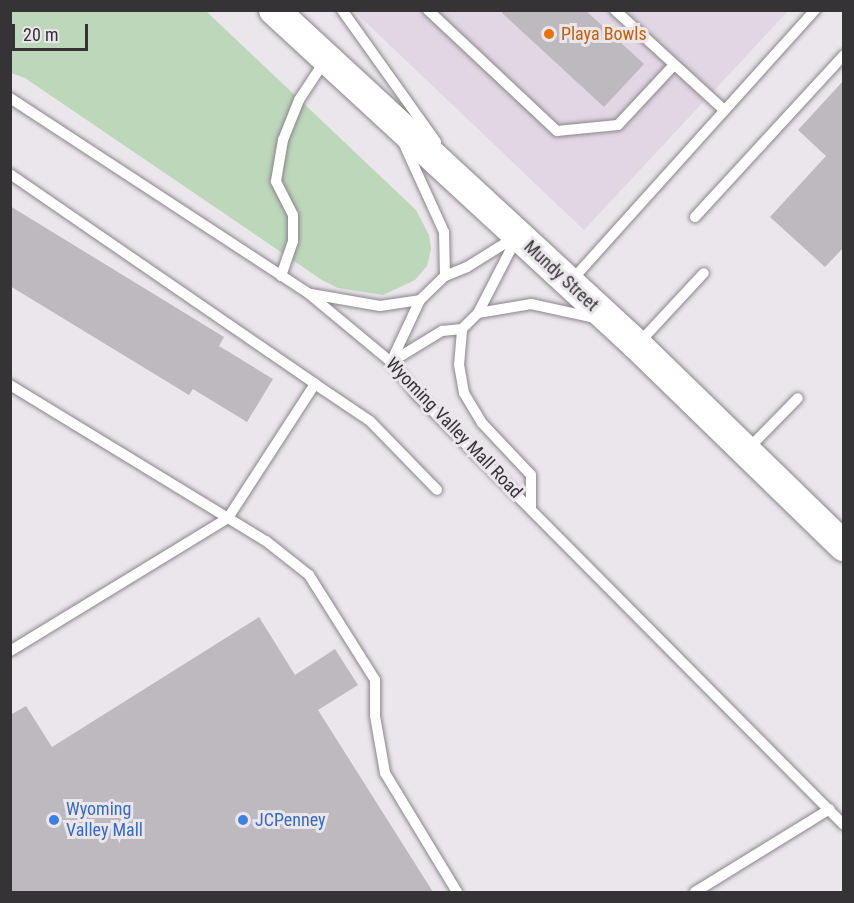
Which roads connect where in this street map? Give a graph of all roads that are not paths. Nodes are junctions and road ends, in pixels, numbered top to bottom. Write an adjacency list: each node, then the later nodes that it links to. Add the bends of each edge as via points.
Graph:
1 (274, 10): 7 (main road, Mundy Street)
2 (342, 10): 13 (lane)
3 (428, 10): 8 (lane, via 557,131 618,125)
4 (615, 10): 8 (lane)
5 (815, 10): 10 (lane)
6 (843, 55): 14 (lane)
7 (327, 59): 11 (main road, Mundy Street); 17 (lane, via 299,100 283,140 276,181 293,215 293,241)
8 (674, 65): 10 (lane)
9 (10, 98): 17 (lane, Wyoming Valley Mall Road)
10 (724, 110): 19 (lane)
11 (394, 123): 13 (main road, Mundy Street); 18 (lane, via 444,232)
12 (10, 174): 27 (lane)
13 (478, 200): 15 (main road, Mundy Street)
14 (694, 216)
15 (517, 235): 18 (lane, via 467,267); 19 (main road, Mundy Street); 22 (lane)
16 (704, 273): 25 (lane)
17 (281, 276): 20 (lane, Wyoming Valley Mall Road)
18 (445, 276): 21 (lane)
19 (569, 283): 23 (main road, Mundy Street)
20 (308, 293): 21 (lane, via 380,306); 26 (lane, Wyoming Valley Mall Road)
21 (420, 300): 26 (lane)
22 (478, 313): 23 (lane, via 531,304); 24 (lane)
23 (613, 323): 25 (main road, Mundy Street)
24 (462, 329): 26 (lane, via 442,331); 32 (lane, via 459,365 464,393 482,423 531,475)
25 (637, 345): 30 (main road, Mundy Street)
26 (391, 362): 32 (lane, Wyoming Valley Mall Road, via 416,394)
27 (315, 384): 31 (lane, via 369,421); 33 (lane)
28 (10, 385): 33 (lane)
29 (798, 398): 30 (lane)
30 (746, 452): 34 (main road, Mundy Street)
31 (437, 490)
32 (531, 507): 36 (lane, Wyoming Valley Mall Road)
33 (228, 518): 35 (lane); 38 (lane, via 295,561 340,622 375,680 375,716 385,773)
34 (843, 546)
35 (10, 651)
36 (830, 809): 37 (lane, Wyoming Valley Mall Road); 39 (lane)
37 (843, 825)
38 (458, 892)
39 (694, 892)

